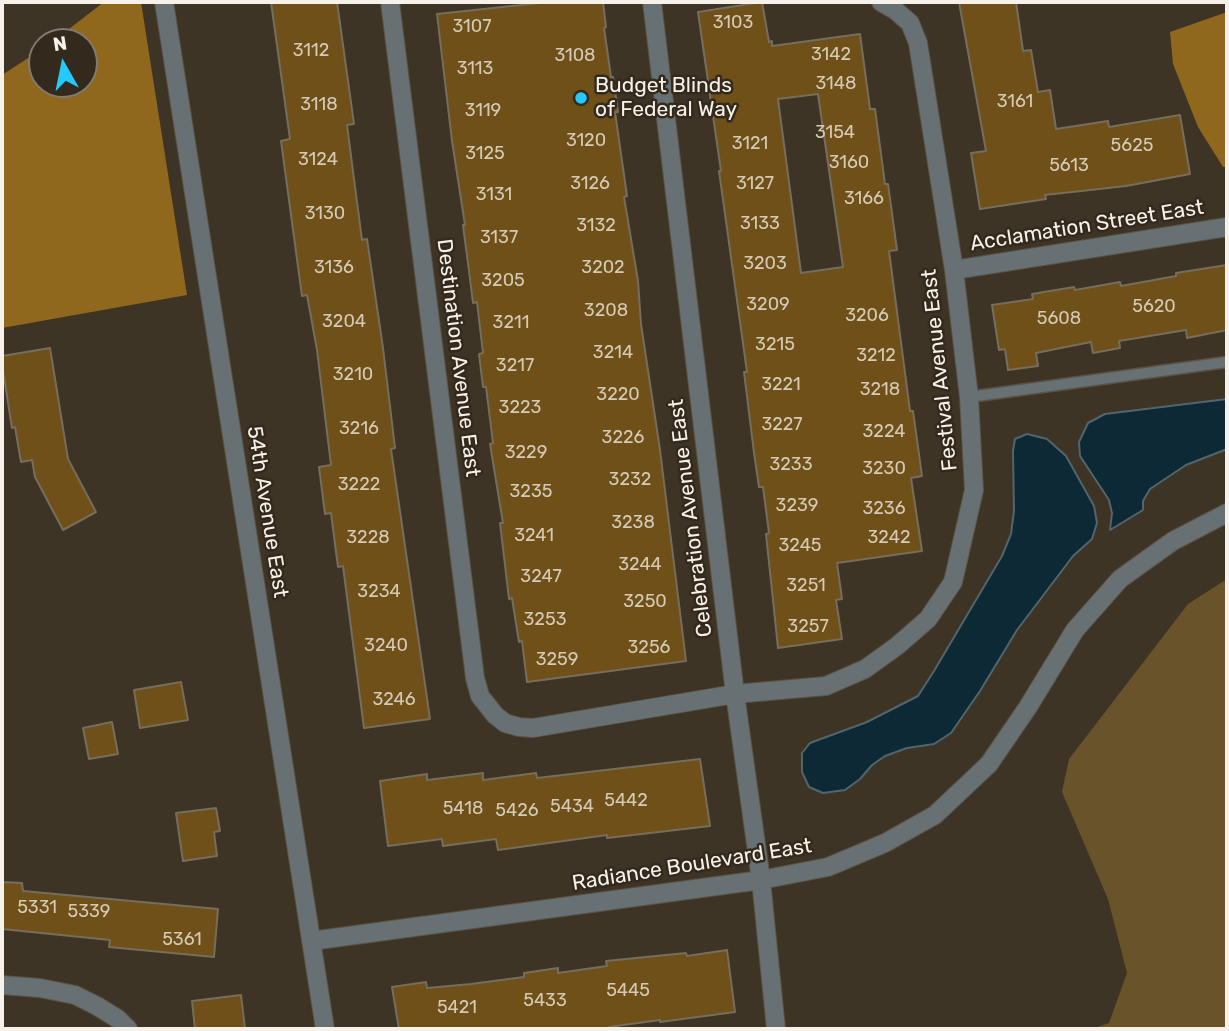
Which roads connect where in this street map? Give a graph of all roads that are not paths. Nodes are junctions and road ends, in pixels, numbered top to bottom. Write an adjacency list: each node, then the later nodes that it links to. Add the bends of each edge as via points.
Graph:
1 (164, 2): 13 (street, 54th Avenue East)
2 (390, 2): 11 (street, Destination Avenue East, via 475,678 480,696)
3 (652, 2): 10 (street, Celebration Avenue East)
4 (881, 2): 6 (street, Festival Avenue East, via 910,23 918,43)
5 (1227, 227): 6 (street, Acclamation Street East)
6 (954, 270): 8 (street, Festival Avenue East)
7 (1227, 362): 8 (lane)
8 (969, 397): 10 (street, Festival Avenue East, via 974,490 953,582 928,620 865,669 827,686)
9 (1227, 513): 12 (street, Radiance Boulevard East, via 1173,541 1120,579 1075,630 989,764 935,815 885,844 828,867)
10 (735, 694): 11 (street, Festival Avenue East, via 533,728 505,723); 12 (street, Celebration Avenue East)
11 (495, 715)
12 (761, 880): 13 (street, Radiance Boulevard East); 17 (street, Celebration Avenue East)
13 (311, 941): 16 (street, 54th Avenue East)
14 (2, 985): 15 (street, via 75,995 108,1012)
15 (128, 1029)
16 (325, 1029)
17 (776, 1029)

